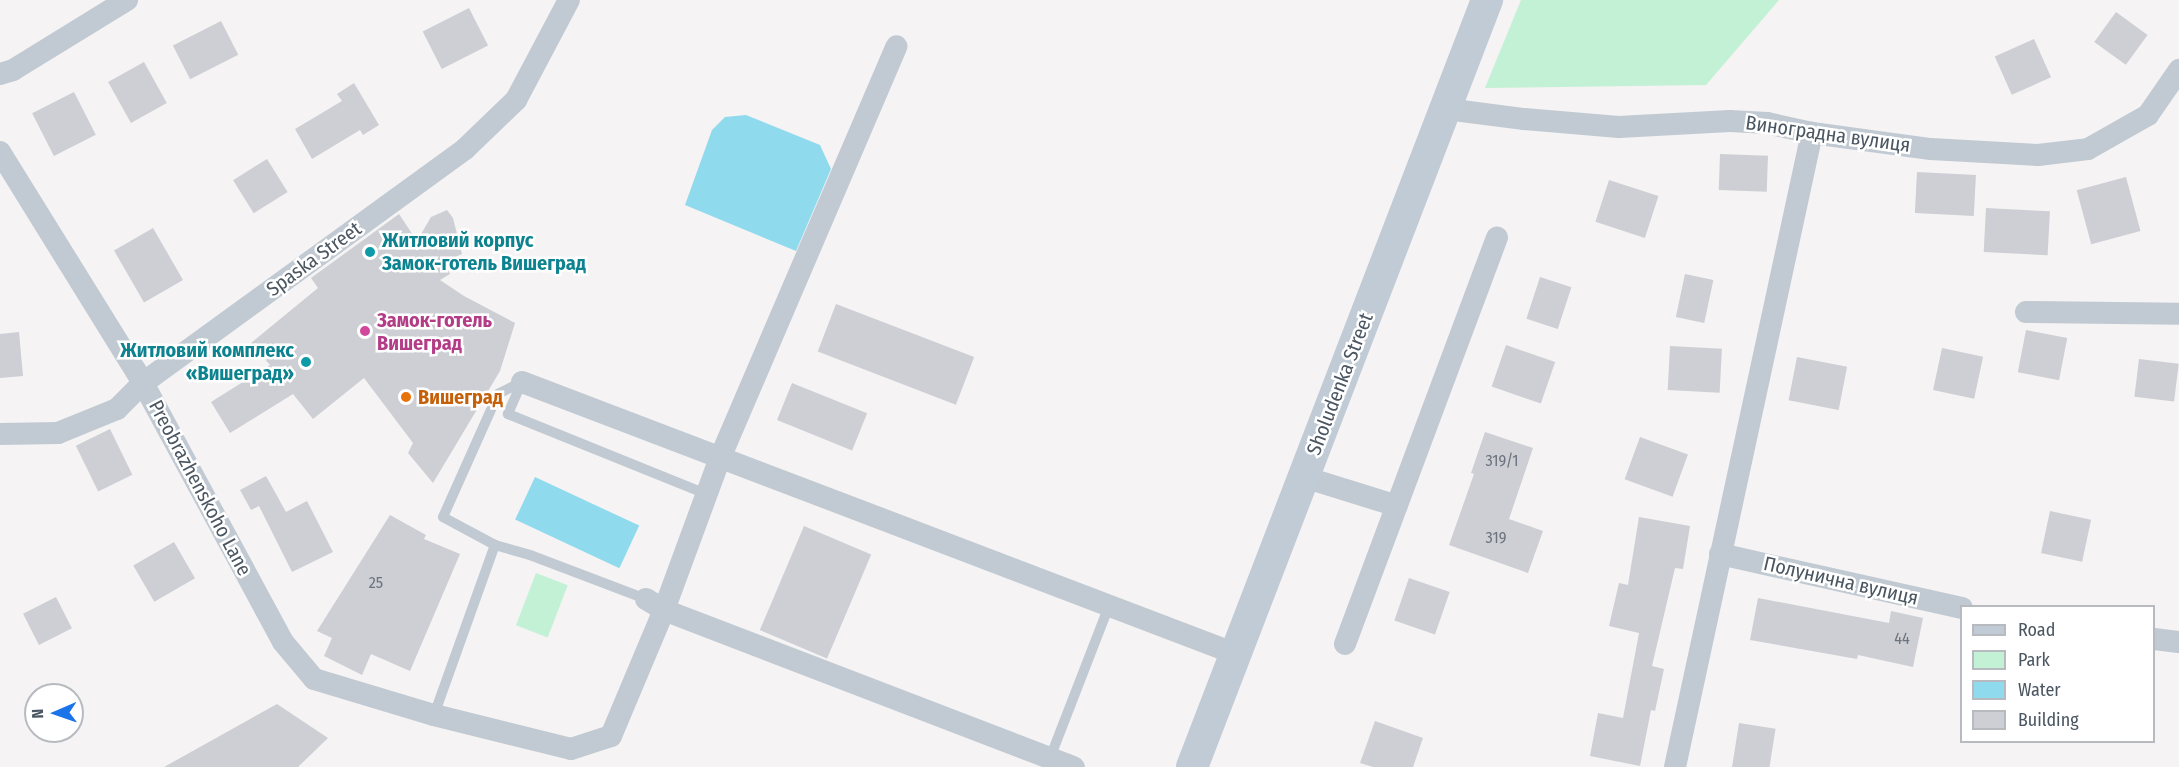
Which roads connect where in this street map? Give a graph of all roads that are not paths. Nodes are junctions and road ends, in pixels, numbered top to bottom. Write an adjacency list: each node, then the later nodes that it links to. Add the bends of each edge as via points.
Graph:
1 (128, 0): 6 (street, via 13,70)
2 (569, 0): 14 (street, Spaska Street, via 516,100 465,149)
3 (1487, 0): 7 (main road, Sholudenka Street)
4 (897, 46): 16 (street, Preobrazhenskoho Lane)
5 (2179, 70): 8 (street, Виноградна вулиця, via 2148,115 2088,149 2038,155 1931,149)
6 (0, 74)
7 (1446, 109): 8 (street, Виноградна вулиця, via 1619,127 1767,123); 17 (main road, Sholudenka Street)
8 (1812, 133): 21 (street)
9 (0, 152): 14 (street, Preobrazhenskoho Lane)
10 (1497, 237): 19 (street)
11 (2026, 312): 12 (street)
12 (2179, 315)
13 (522, 382): 16 (street); 18 (lane, via 508,414); 20 (lane, via 498,394 442,517)
14 (143, 383): 15 (street, Spaska Street, via 117,409 58,433); 29 (street, Preobrazhenskoho Lane, via 284,642 314,679)
15 (0, 434)
16 (720, 458): 18 (street, Preobrazhenskoho Lane); 23 (street)
17 (1304, 477): 19 (street); 28 (main road, Sholudenka Street)
18 (706, 494): 22 (street, Preobrazhenskoho Lane)
19 (1396, 506): 27 (street)
20 (495, 545): 22 (lane); 29 (lane)
21 (1720, 554): 24 (street, Полунична вулиця); 33 (street)
22 (655, 604): 29 (street, Preobrazhenskoho Lane, via 611,736 571,749); 30 (street)
23 (1109, 606): 28 (street); 30 (lane)
24 (1960, 608)
25 (2155, 639): 26 (street)
26 (2179, 642)
27 (1345, 644)
28 (1236, 654): 32 (main road, Sholudenka Street)
29 (434, 715)
30 (1050, 758): 31 (street)
31 (1074, 767)
32 (1192, 767)
33 (1675, 767)

